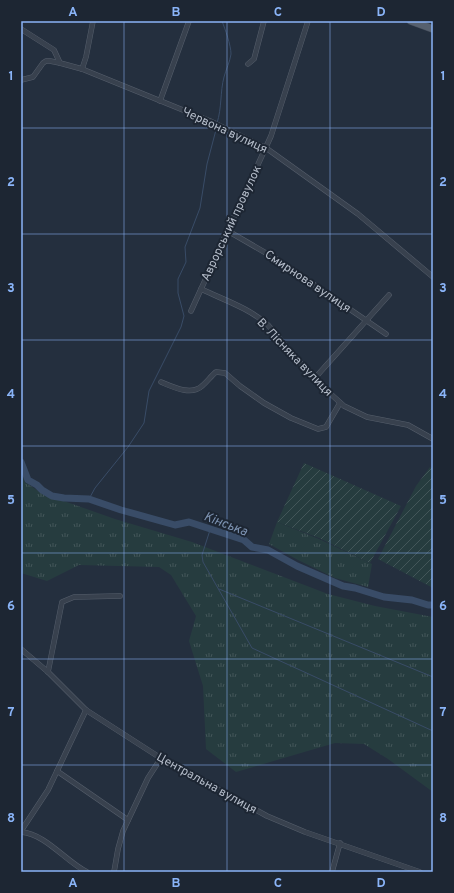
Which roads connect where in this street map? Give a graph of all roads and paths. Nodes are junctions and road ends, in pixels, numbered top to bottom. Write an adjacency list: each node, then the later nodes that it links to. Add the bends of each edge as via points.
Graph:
1 (93, 21): 10 (street)
2 (189, 21): 12 (street)
3 (264, 21): 9 (street, via 254,59)
4 (308, 21): 13 (street, Аврорський провулок)
5 (411, 21): 7 (main road)
6 (21, 29): 8 (street, via 54,50)
7 (433, 29)
8 (60, 63): 10 (street, Червона вулиця); 11 (street, via 43,63 33,76)
9 (248, 64)
10 (82, 69): 12 (street, Червона вулиця)
11 (21, 80)
12 (160, 101): 13 (street, Червона вулиця)
13 (266, 148): 14 (street, Аврорський провулок); 15 (street, Червона вулиця, via 358,214)
14 (228, 231): 16 (street, Аврорський провулок); 19 (street, Смирнова вулиця, via 278,260)
15 (433, 277)
16 (201, 289): 18 (street, Аврорський провулок); 21 (street, В. Лісняка вулиця, via 261,319)
17 (389, 295): 19 (street)
18 (190, 311)
19 (366, 321): 20 (street, Смирнова вулиця); 21 (street)
20 (386, 334)
21 (314, 379): 23 (street, В. Лісняка вулиця)
22 (162, 382): 23 (street, via 181,390 190,390 201,388 216,372 225,373 264,403 318,429 326,427)
23 (340, 403): 24 (street, В. Лісняка вулиця, via 367,417 408,425)
24 (433, 439)
25 (120, 596): 27 (street, via 74,597 62,602)
26 (21, 649): 27 (street, Центральна вулиця)
27 (48, 672): 28 (street, Центральна вулиця)
28 (86, 710): 29 (street, Центральна вулиця); 30 (street)
29 (161, 758): 31 (street, via 148,778); 33 (street, Центральна вулиця, via 267,816)
30 (57, 771): 31 (street); 32 (street)
31 (128, 820): 35 (street)
32 (21, 832): 34 (street, via 39,838)
33 (340, 843): 36 (street); 37 (street, Центральна вулиця)
34 (87, 872)
35 (114, 872)
36 (332, 872)
37 (420, 872)

